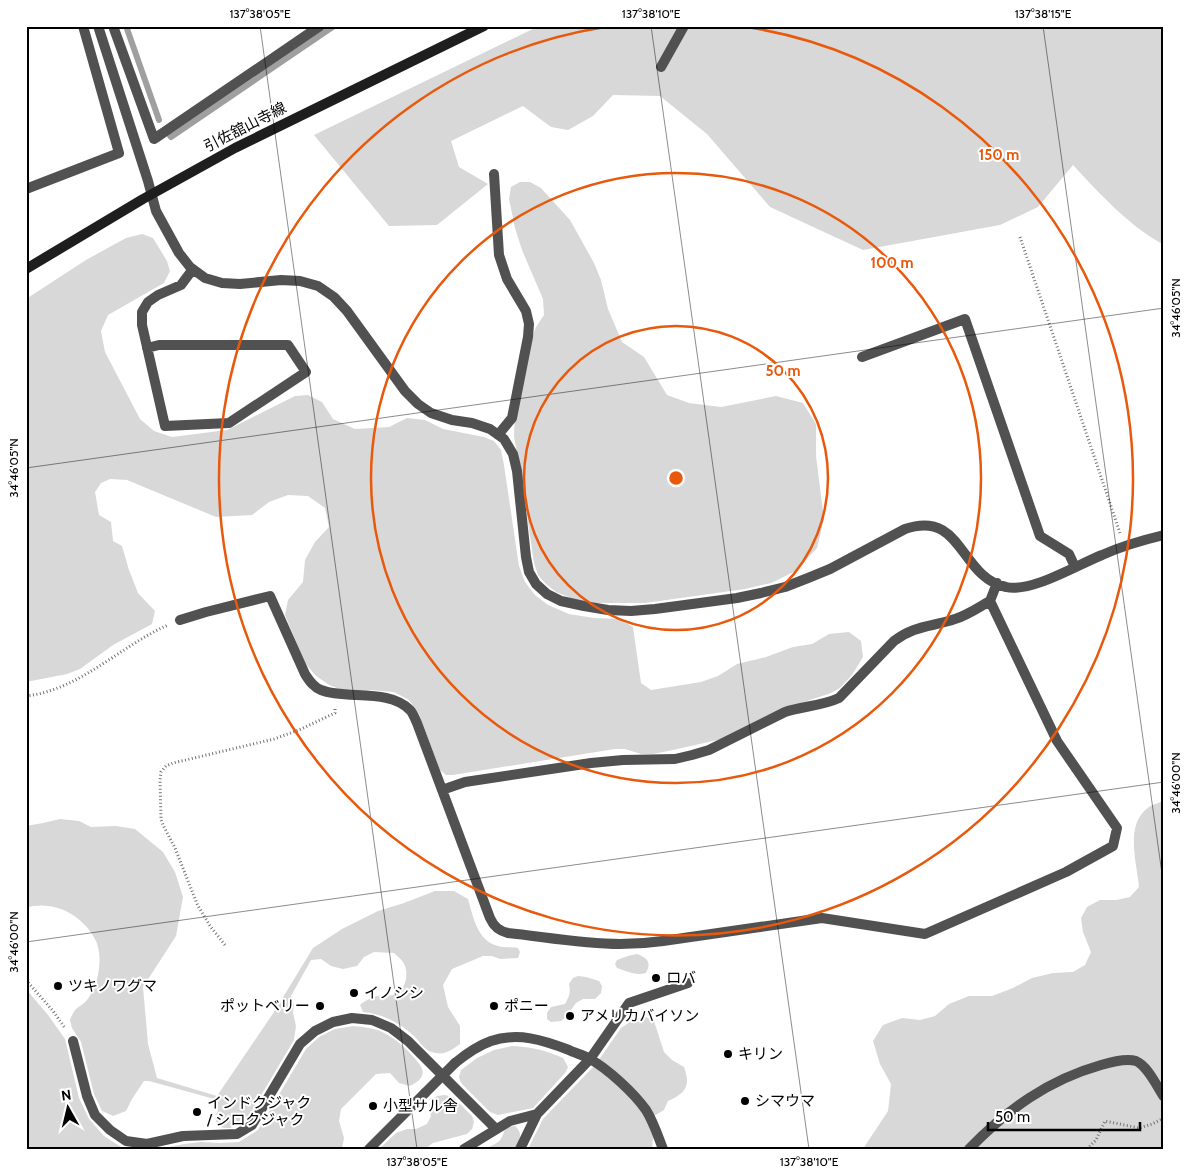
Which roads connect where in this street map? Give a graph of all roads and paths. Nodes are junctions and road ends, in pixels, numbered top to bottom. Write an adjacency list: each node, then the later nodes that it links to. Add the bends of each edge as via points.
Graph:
1 (84, 26): 9 (street, via 119,152)
2 (98, 26): 10 (street)
3 (113, 26): 4 (street, via 154,139)
4 (320, 26)
5 (484, 26): 10 (main road, 引佐舘山寺線, via 282,124)
6 (684, 26): 7 (street)
7 (661, 67)
8 (494, 174): 16 (street, via 499,255 529,324 512,418)
9 (26, 189)
10 (151, 194): 12 (main road, 引佐舘山寺線); 13 (street, via 156,211 178,253)
11 (1020, 237): 18 (path)
12 (26, 269)
13 (193, 269): 14 (street, via 181,285 158,295 142,312); 16 (street, via 205,278 222,283 300,280 318,286 334,296 347,311 418,404 431,413 472,423)
14 (147, 348): 14 (street, via 165,426 229,423 306,372 288,345)
15 (862, 357): 19 (street, via 965,319 1040,536 1070,554)
16 (498, 435): 20 (street, via 513,454 517,471 529,572 547,594 561,601 632,611 761,593 808,578 917,525 942,529 978,571)
17 (1164, 535): 18 (street)
18 (1124, 546): 19 (street)
19 (1075, 566): 20 (street, via 1022,588)
20 (997, 583): 21 (street)
21 (990, 601): 25 (street, via 955,619 902,635 829,703 785,712 709,750 675,759 591,763 465,782); 25 (street, via 1057,741 1117,828 1113,846 1066,872 925,934 822,918 663,941 620,944 500,931 490,918)
22 (180, 620): 23 (street, via 270,596 304,674 320,690); 24 (path, via 155,631 68,684)
23 (337, 693): 25 (street, via 384,697 398,701 410,710); 26 (path, via 335,713 299,730 173,763 161,772 160,812 163,825 198,906)
24 (26, 696)
25 (442, 790)
26 (225, 945)
27 (26, 980): 29 (path)
28 (688, 983): 30 (street, via 629,1003)
29 (73, 1040): 34 (street, via 95,1115 126,1141 147,1144 182,1136 237,1134 252,1125 300,1044 315,1031 333,1022 352,1018 372,1020 391,1028 408,1041)
30 (590, 1059): 32 (street); 35 (street, bridge, via 533,1038 491,1041 455,1063); 38 (street, via 632,1093 647,1112)
31 (1164, 1097): 39 (street, via 1144,1066 1134,1061 1122,1060 1085,1069 1043,1088 1024,1101)
32 (537, 1114): 34 (street, via 510,1120); 37 (street)
33 (1164, 1118): 40 (path, via 1139,1128 1105,1121 1096,1140)
34 (496, 1129): 36 (street)
35 (369, 1149)
36 (464, 1149)
37 (520, 1149)
38 (663, 1149)
39 (969, 1149)
40 (1086, 1149)

